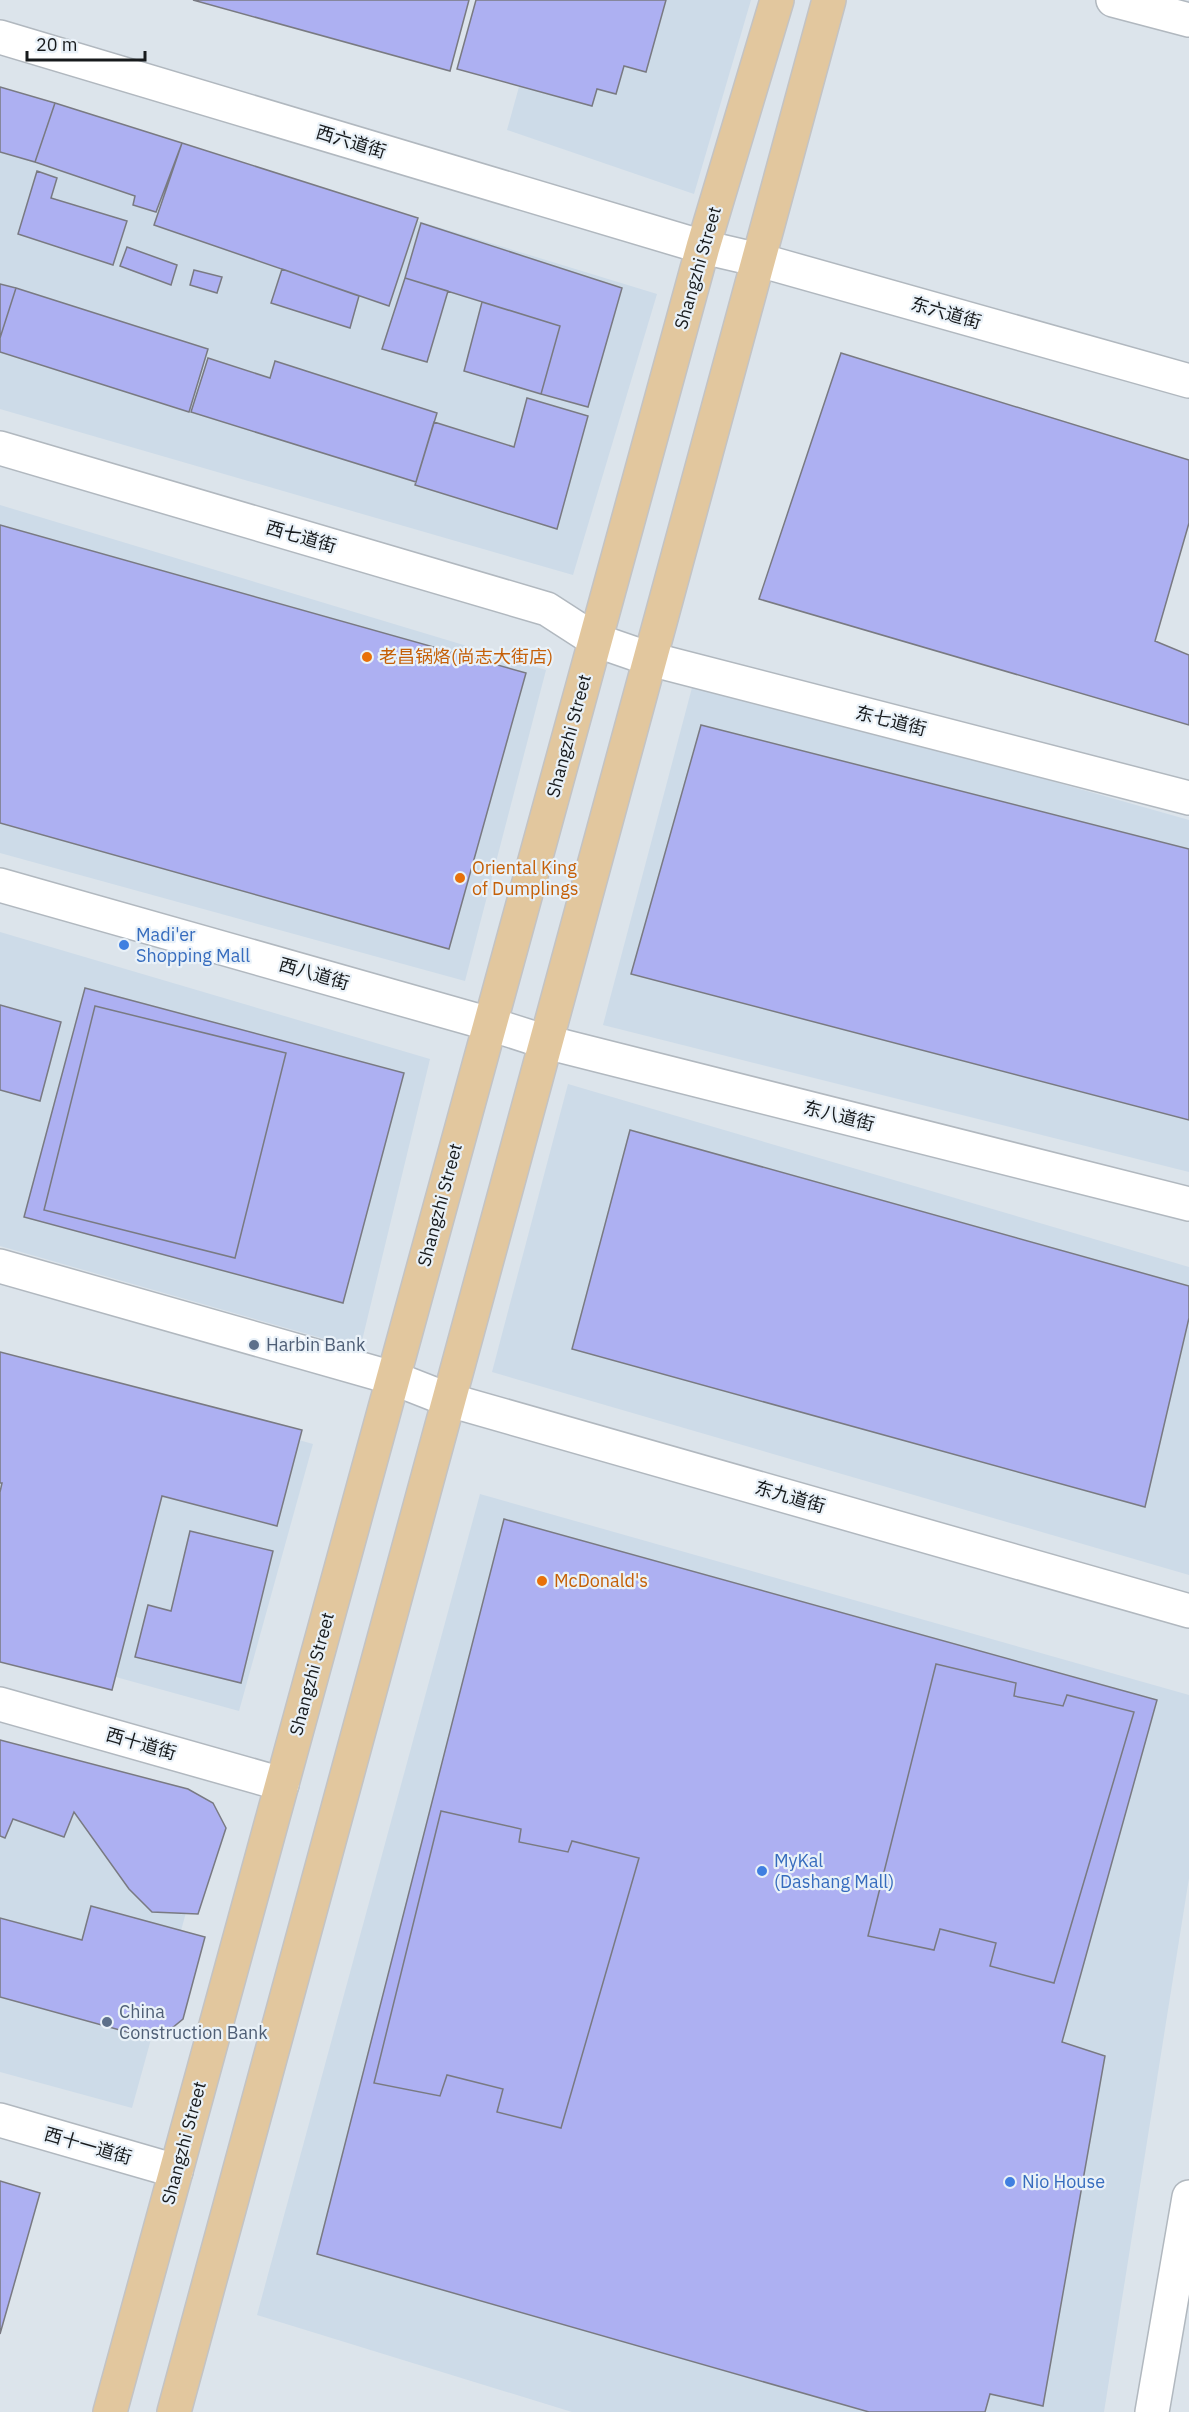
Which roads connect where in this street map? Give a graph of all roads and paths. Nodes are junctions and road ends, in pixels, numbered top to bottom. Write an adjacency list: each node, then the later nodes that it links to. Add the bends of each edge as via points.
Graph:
1 (777, 0): 6 (main road, Shangzhi Street)
2 (830, 0): 7 (main road)
3 (1113, 0): 4 (street)
4 (1189, 20)
5 (0, 37): 6 (street, 西六道街)
6 (703, 247): 7 (street, 东六道街); 10 (main road, Shangzhi Street)
7 (759, 260): 8 (street, 东六道街); 11 (main road)
8 (1189, 381)
9 (0, 448): 10 (street, 西七道街, via 547,609)
10 (595, 640): 11 (street, 东七道街); 14 (main road, Shangzhi Street)
11 (650, 659): 12 (street, 东七道街); 15 (main road)
12 (1189, 798)
13 (0, 885): 14 (street, 西八道街)
14 (490, 1024): 15 (street, 东八道街); 18 (main road, Shangzhi Street)
15 (546, 1042): 16 (street, 东八道街); 19 (main road)
16 (1189, 1204)
17 (0, 1266): 18 (street, 东九道街)
18 (393, 1378): 19 (street, 东九道街); 22 (main road, Shangzhi Street)
19 (449, 1400): 20 (street, 东九道街); 27 (main road)
20 (1189, 1611)
21 (0, 1704): 22 (street, 西十道街)
22 (282, 1784): 24 (main road, Shangzhi Street)
23 (0, 2120): 24 (street, 西十一道街)
24 (176, 2171): 26 (main road, Shangzhi Street)
25 (1189, 2197): 28 (street)
26 (110, 2412)
27 (174, 2412)
28 (1152, 2412)

